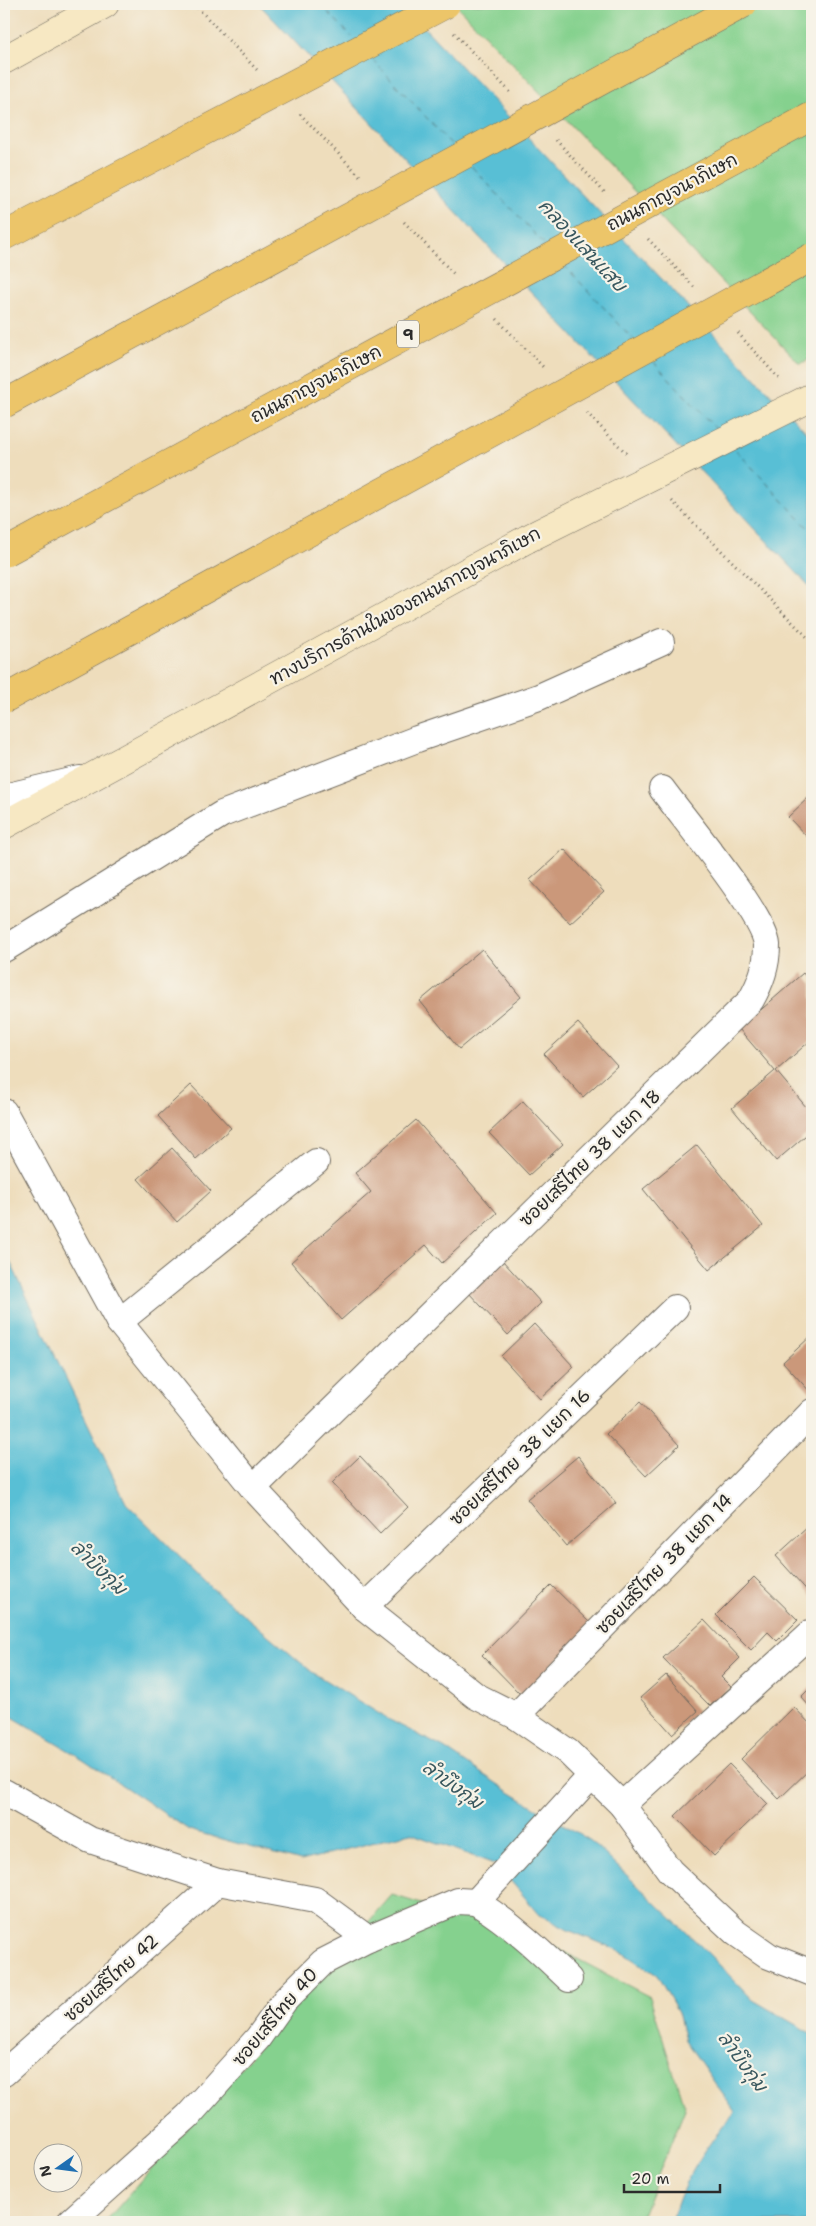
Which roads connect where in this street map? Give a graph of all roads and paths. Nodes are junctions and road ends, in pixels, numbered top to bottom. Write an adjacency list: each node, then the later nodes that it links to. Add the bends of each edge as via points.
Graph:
1 (105, 4): 5 (main road)
2 (194, 4): 6 (path)
3 (446, 4): 11 (highway, bridge)
4 (743, 4): 17 (highway, bridge)
5 (4, 60)
6 (263, 76)
7 (297, 112): 9 (path)
8 (812, 116): 21 (highway, ถนนกาญจนาภิเษก / 9, bridge)
9 (366, 184)
10 (401, 220): 13 (path)
11 (4, 236)
12 (812, 257): 24 (highway, bridge)
13 (456, 277)
14 (491, 313): 15 (path)
15 (546, 370)
16 (812, 397): 25 (main road, ทางบริการด้านในของถนนกาญจนาภิเษก, bridge, via 527,539)
17 (4, 404)
18 (581, 406): 19 (path)
19 (630, 457)
20 (671, 500): 23 (path)
21 (4, 553)
22 (661, 642): 29 (street, via 539,697 417,739 222,814)
23 (812, 642)
24 (4, 699)
25 (95, 775): 27 (street); 28 (main road, ทางบริการด้านในของถนนกาญจนาภิเษก)
26 (662, 790): 35 (street, ซอยเสรีไทย 38 แยก 18, via 754,912 767,944 764,977 751,1000)
27 (4, 797)
28 (4, 825)
29 (4, 949)
30 (4, 1112): 33 (street)
31 (316, 1162): 33 (street)
32 (676, 1308): 36 (street, ซอยเสรีไทย 38 แยก 16)
33 (119, 1322): 35 (street)
34 (812, 1412): 38 (street, ซอยเสรีไทย 38 แยก 14)
35 (253, 1488): 36 (street)
36 (364, 1607): 38 (street, via 476,1696)
37 (812, 1632): 41 (street)
38 (516, 1716): 39 (street, via 568,1752)
39 (592, 1775): 41 (street); 43 (street)
40 (4, 1792): 42 (street, via 90,1840)
41 (622, 1805): 45 (street, via 670,1871 736,1933 769,1956)
42 (218, 1882): 44 (street, via 314,1900); 47 (street, ซอยเสรีไทย 42)
43 (476, 1902): 44 (street, ซอยเสรีไทย 40, via 458,1901); 46 (street, via 506,1921)
44 (368, 1939): 48 (street, ซอยเสรีไทย 40, via 323,1962 285,2000 258,2038 188,2116)
45 (812, 1973)
46 (569, 1980)
47 (4, 2073)
48 (70, 2222)

